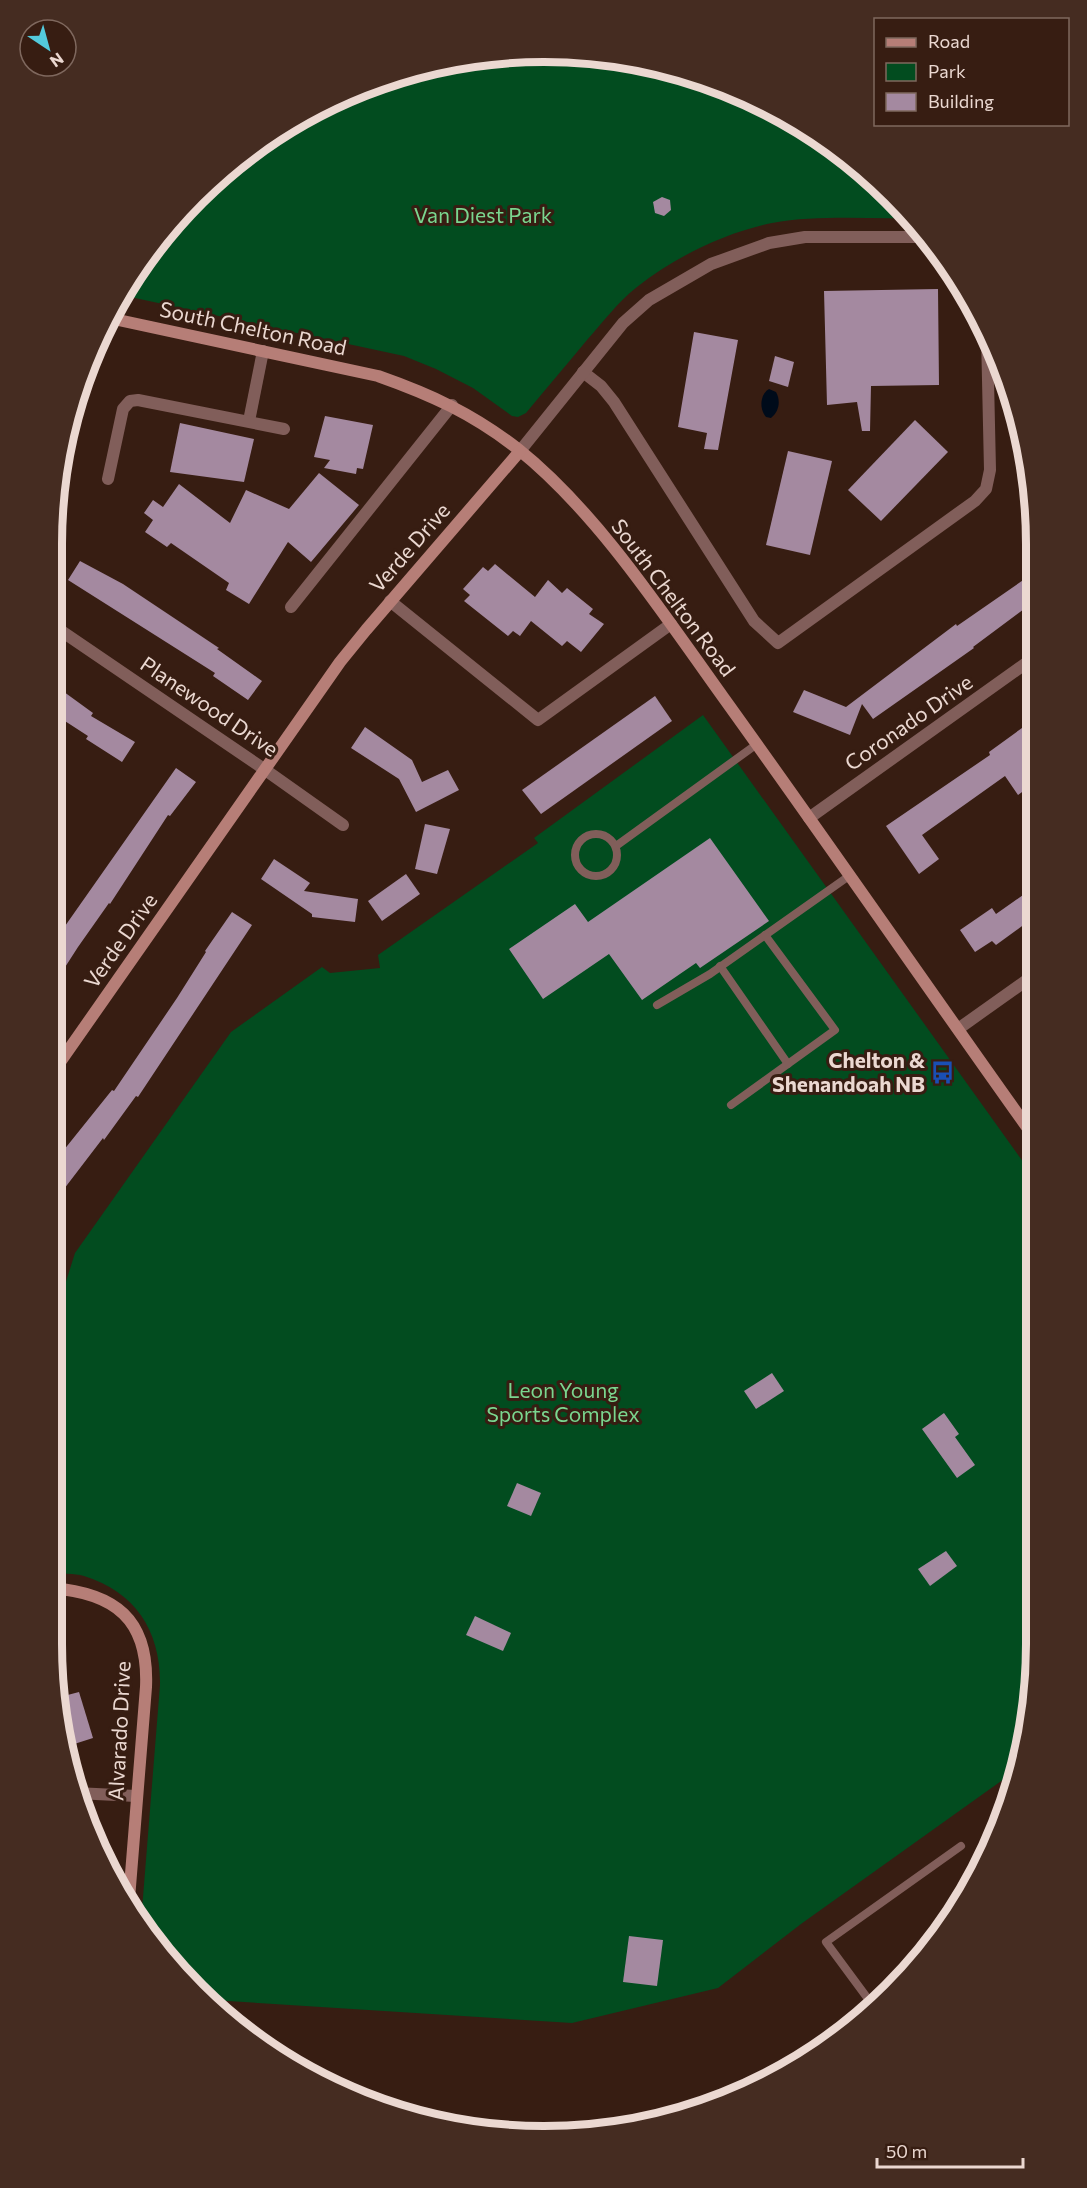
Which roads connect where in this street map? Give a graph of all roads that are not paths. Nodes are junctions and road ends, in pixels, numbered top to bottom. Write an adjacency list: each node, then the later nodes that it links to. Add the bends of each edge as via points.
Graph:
1 (915, 237): 5 (street, Verde Drive, via 805,237 739,252 649,300 623,323)
2 (117, 320): 3 (main road, South Chelton Road)
3 (263, 351): 6 (main road, South Chelton Road, via 378,376); 7 (street)
4 (987, 356): 5 (street, via 990,470 986,489 975,501 778,643 754,621 614,402)
5 (583, 372): 9 (street, Verde Drive)
6 (452, 405): 9 (main road, South Chelton Road); 12 (street)
7 (249, 421): 8 (street); 10 (street, via 130,401 123,410)
8 (284, 429)
9 (520, 451): 11 (main road, Verde Drive); 13 (main road, South Chelton Road, via 596,527)
10 (108, 479)
11 (390, 601): 13 (street, via 538,720); 17 (main road, Verde Drive, via 340,662)
12 (291, 608)
13 (671, 624): 16 (main road, South Chelton Road)
14 (62, 631): 17 (street, Planewood Drive)
15 (1026, 663): 18 (street, Coronado Drive)
16 (757, 744): 18 (main road, South Chelton Road); 20 (lane)
17 (264, 769): 19 (street, Planewood Drive); 27 (main road, Verde Drive)
18 (809, 819): 21 (main road, South Chelton Road)
19 (343, 825)
20 (616, 846): 20 (lane, via 603,835 586,836 577,845 577,866 585,874 604,875 616,864)
21 (849, 876): 22 (lane); 26 (main road, South Chelton Road)
22 (765, 935): 23 (lane); 28 (lane, via 835,1030)
23 (720, 966): 25 (lane); 28 (lane)
24 (1026, 981): 26 (street)
25 (657, 1005)
26 (958, 1029): 30 (main road, South Chelton Road)
27 (62, 1059)
28 (788, 1064): 29 (lane)
29 (731, 1106)
30 (1026, 1126)
31 (62, 1589): 33 (main road, Alvarado Drive, via 96,1595 111,1603 131,1622 137,1635 147,1667)
32 (85, 1793): 33 (street)
33 (136, 1796): 35 (main road, Alvarado Drive)
34 (961, 1846): 36 (lane, via 826,1941)
35 (130, 1891)
36 (869, 2000)

